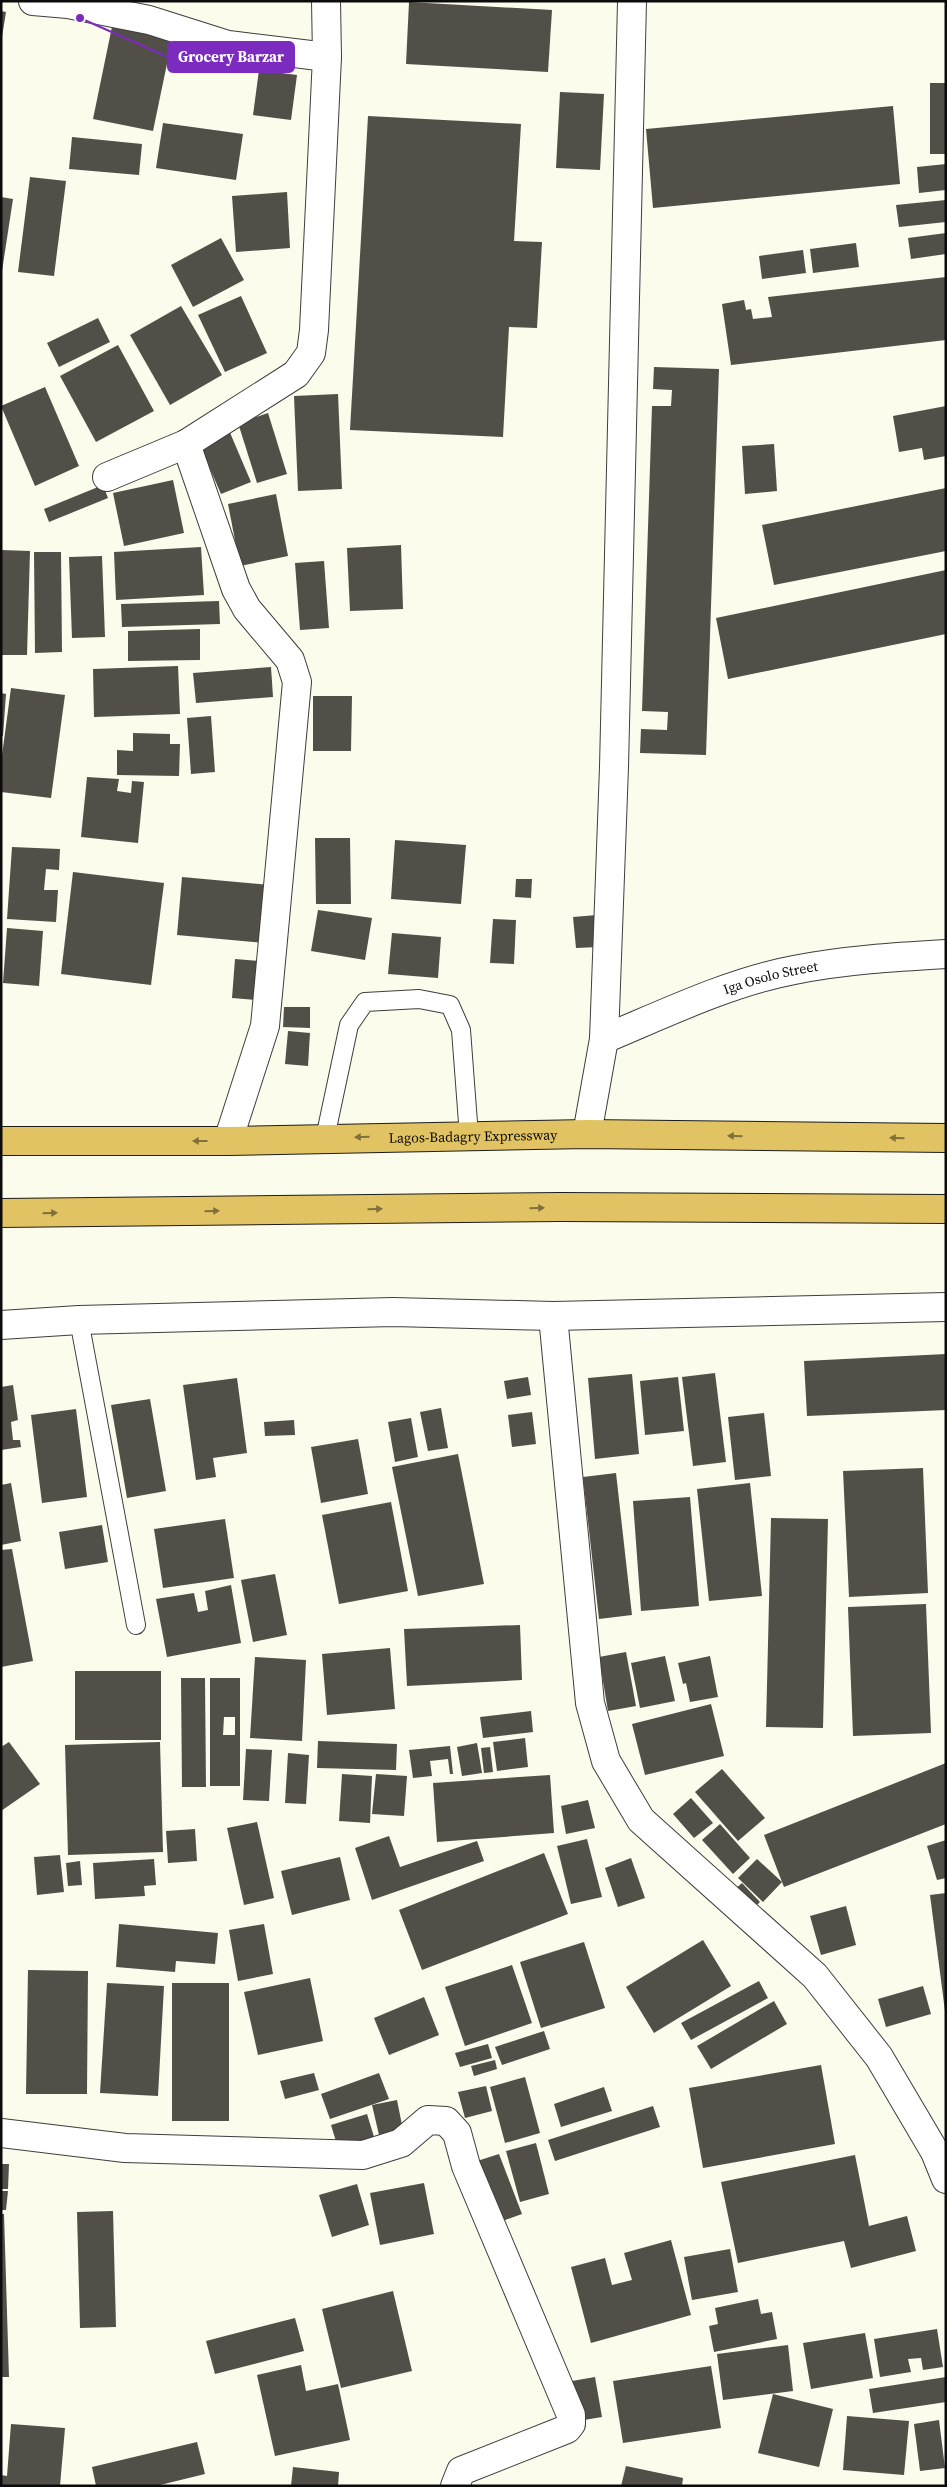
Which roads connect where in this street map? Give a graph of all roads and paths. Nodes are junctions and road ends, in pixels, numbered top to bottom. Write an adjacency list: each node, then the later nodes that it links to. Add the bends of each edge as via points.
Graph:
1 (33, 1): 4 (street, via 68,4 149,20 228,45)
2 (326, 1): 4 (street)
3 (632, 1): 8 (street, via 614,767)
4 (327, 57): 5 (street, via 311,353 296,374)
5 (186, 444): 6 (street); 14 (street, via 236,589 247,609 290,660 297,682 265,1026)
6 (107, 476)
7 (946, 954): 8 (street, Iga Osolo Street, via 866,959 792,970 714,994)
8 (604, 1039): 9 (street)
9 (587, 1134): 10 (highway, Lagos-Badagry Expressway); 12 (highway, Lagos-Badagry Expressway, one-way to 9)
10 (469, 1136): 11 (highway, Lagos-Badagry Expressway, one-way to 11); 11 (lane, via 461,1030 450,1005 419,998 366,1002 349,1025)
11 (325, 1138): 14 (highway, Lagos-Badagry Expressway)
12 (946, 1138)
13 (1, 1141): 14 (highway, Lagos-Badagry Expressway, one-way to 13)
14 (228, 1141)
15 (946, 1209): 16 (highway, one-way to 15, via 550,1207)
16 (1, 1213)
17 (946, 1307): 18 (street)
18 (553, 1316): 19 (street, via 392,1312); 23 (street, via 590,1703 606,1761 642,1820 815,1976 880,2057 935,2152)
19 (79, 1320): 20 (street); 21 (lane)
20 (1, 1325)
21 (136, 1625)
22 (1, 2133): 24 (street, via 124,2148 362,2155 401,2143 428,2120 446,2121 457,2133 466,2166 571,2415 567,2429 461,2471)
23 (946, 2179)
24 (455, 2486)

